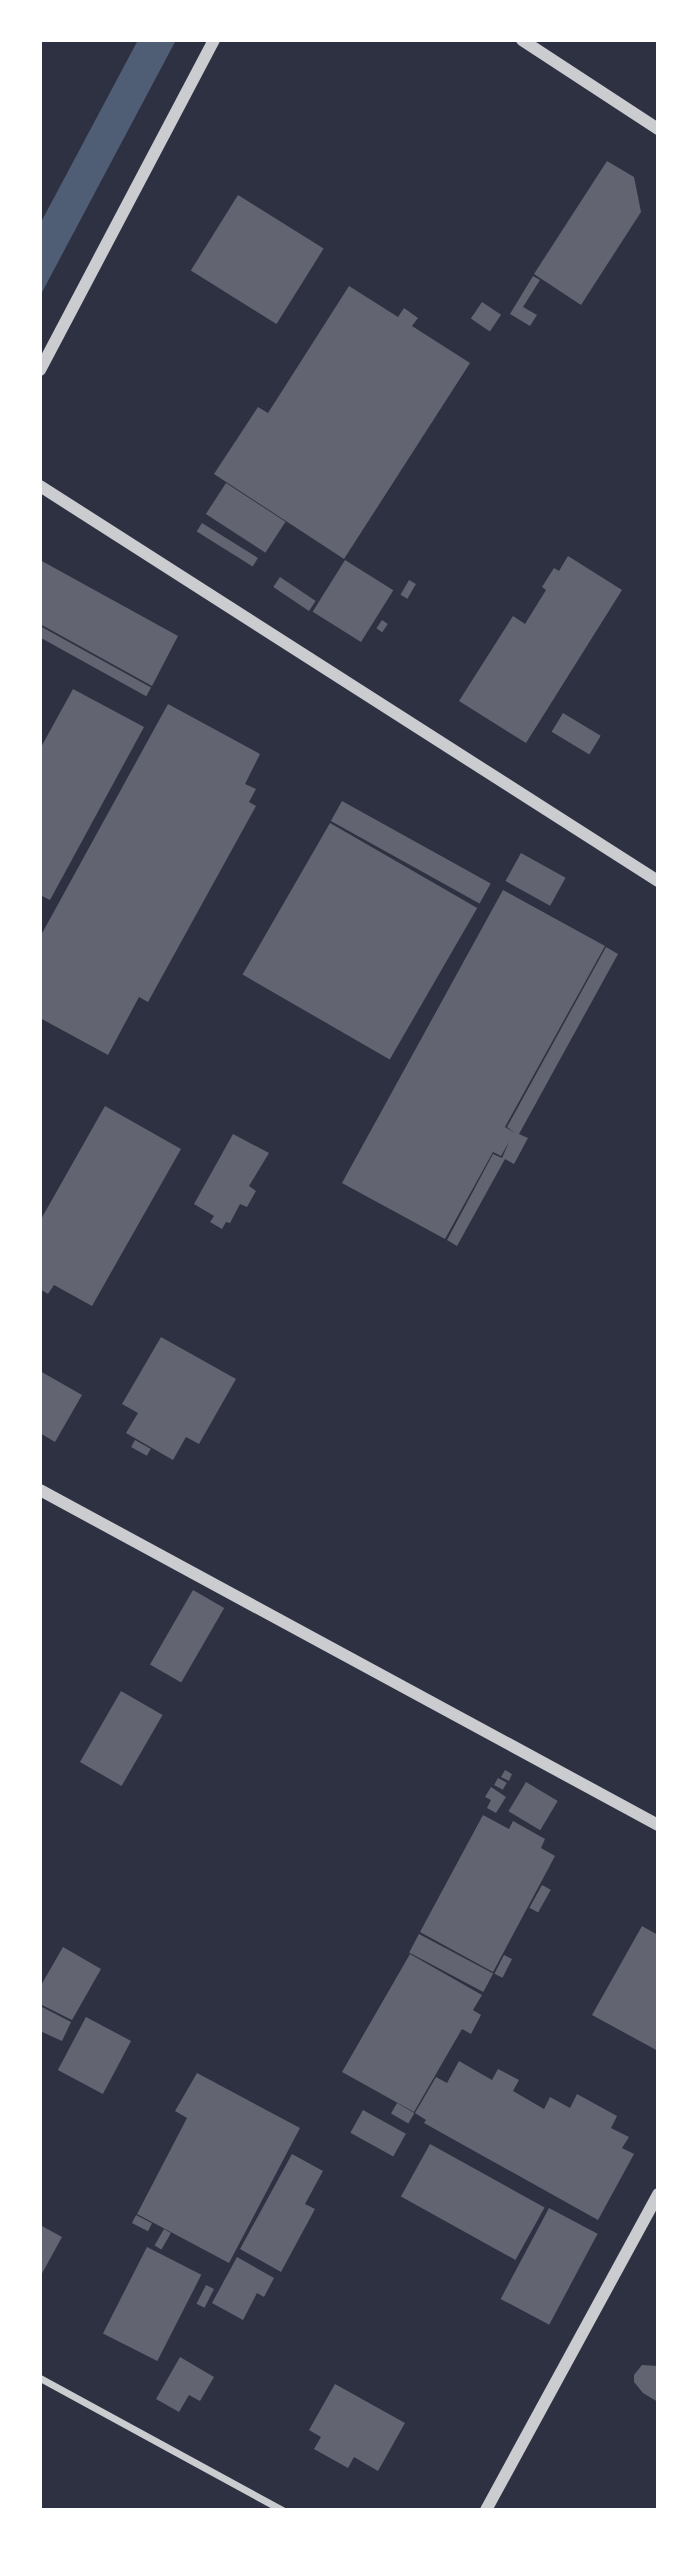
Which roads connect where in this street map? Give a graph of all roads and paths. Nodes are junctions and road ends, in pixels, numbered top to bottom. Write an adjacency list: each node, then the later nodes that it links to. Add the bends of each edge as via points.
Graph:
1 (214, 40): 4 (street)
2 (522, 40): 3 (street)
3 (658, 129)
4 (40, 370)
5 (40, 486): 6 (street)
6 (658, 881)
7 (40, 1490): 8 (street)
8 (658, 1825)
9 (658, 2194): 12 (street)
10 (40, 2378): 11 (street)
11 (282, 2510)
12 (486, 2510)

